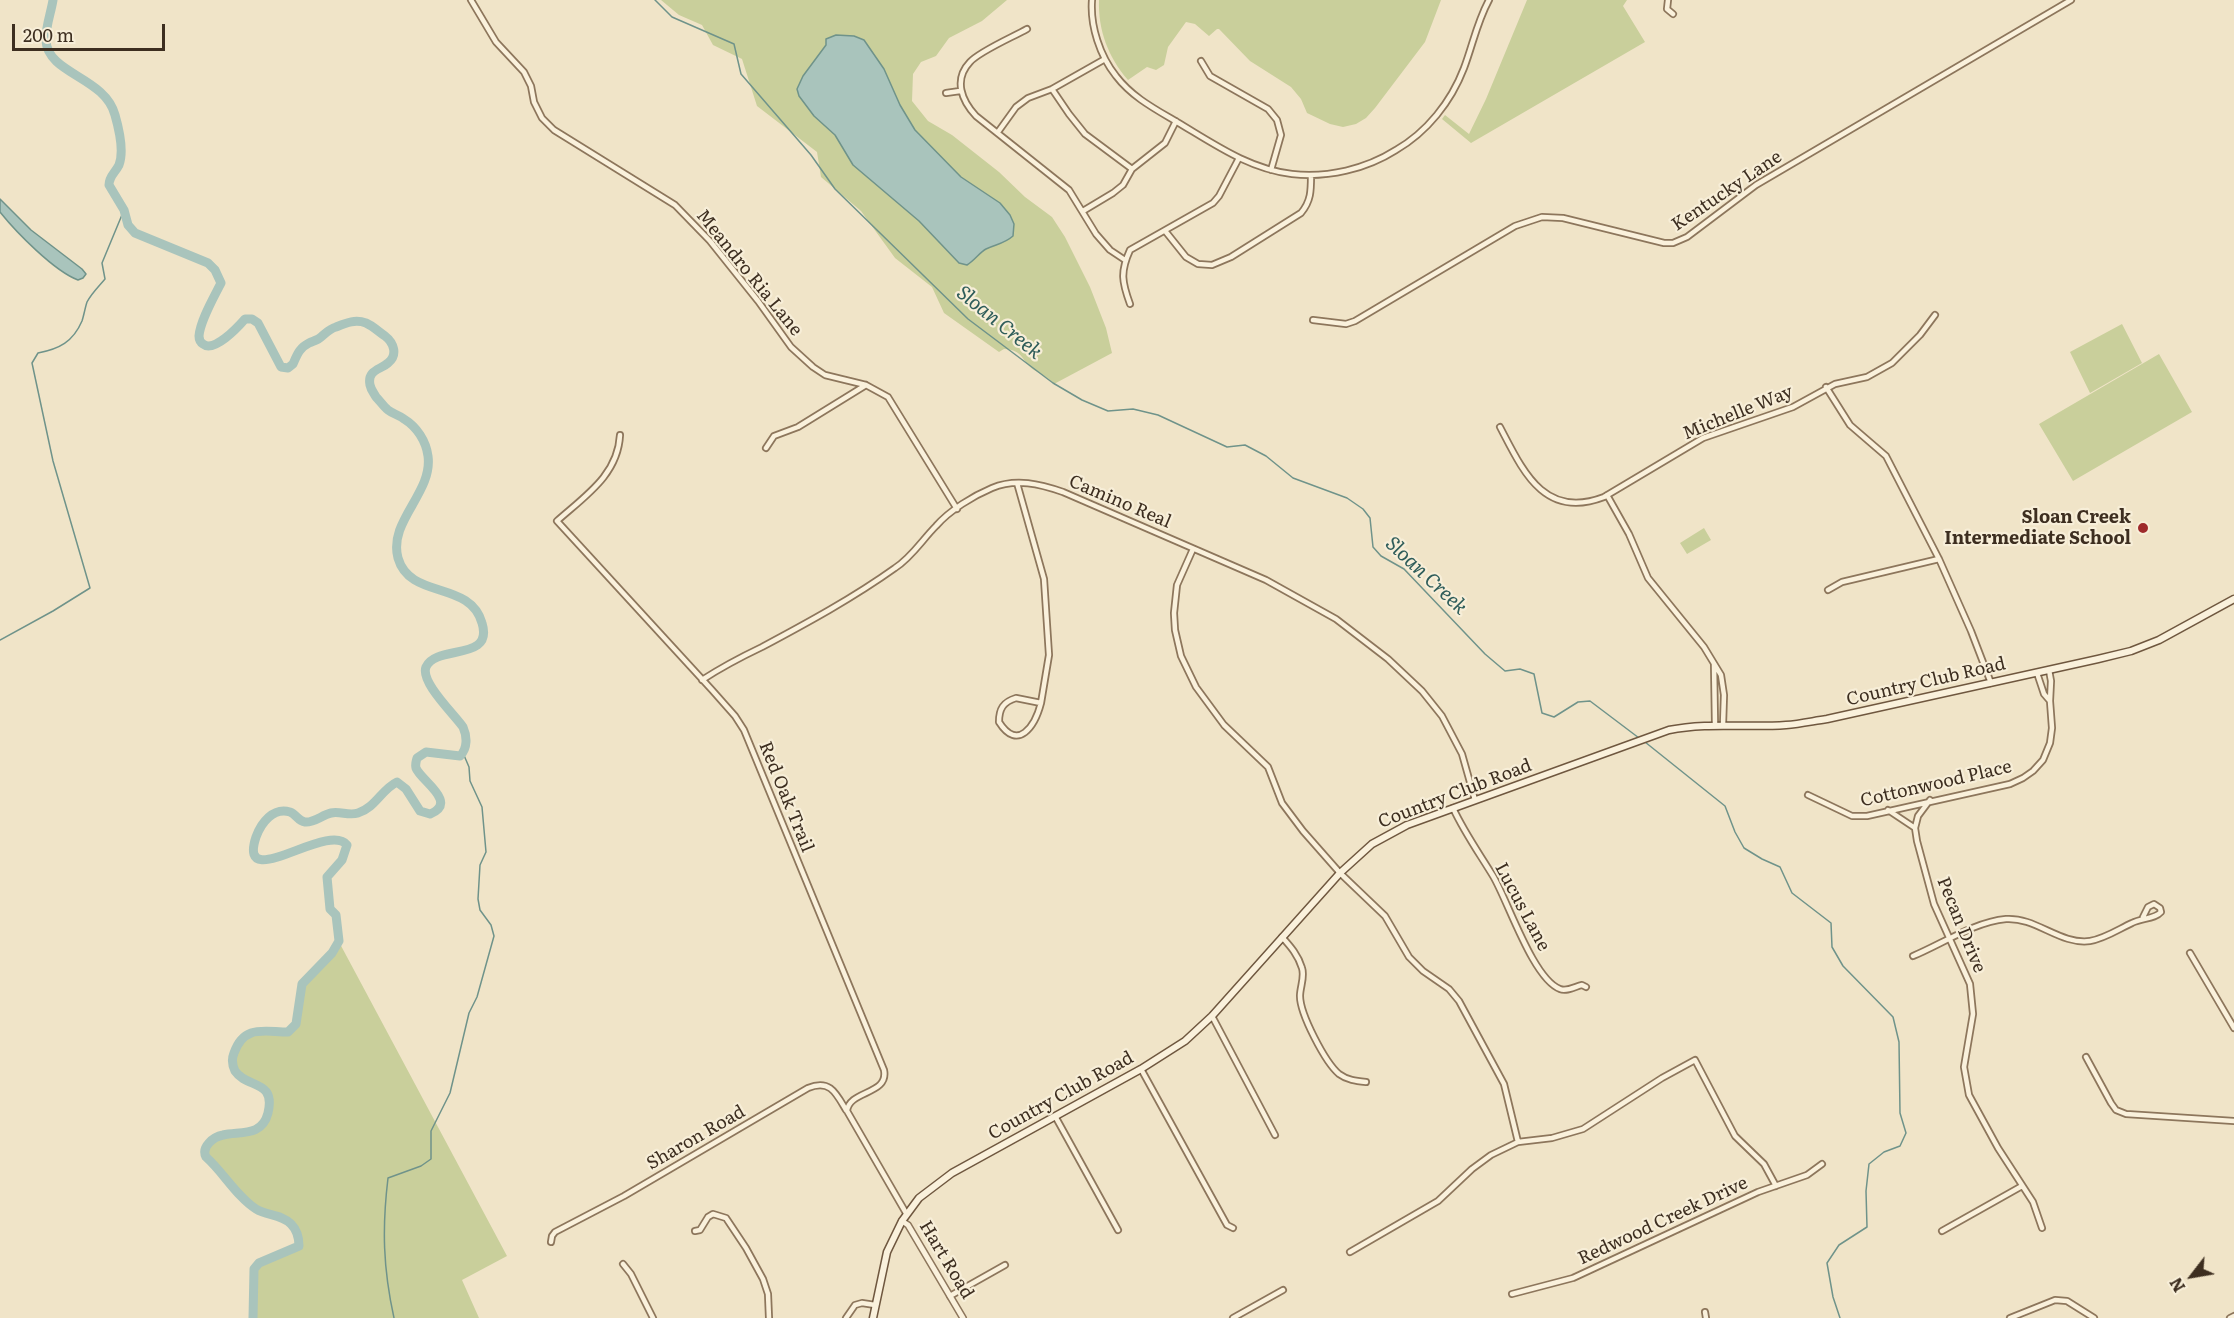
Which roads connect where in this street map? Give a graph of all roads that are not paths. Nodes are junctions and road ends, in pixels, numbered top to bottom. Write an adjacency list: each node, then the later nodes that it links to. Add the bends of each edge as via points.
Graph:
1 (471, 0): 25 (street, Meandro Ria Lane, via 496,42 524,72 538,110 554,130 675,205 710,241 799,355 825,375)
2 (1092, 0): 8 (street, via 1095,29)
3 (1489, 0): 18 (street, via 1456,86 1439,113 1420,132 1398,150 1373,162)
4 (1668, 0): 6 (street, via 1667,9)
5 (2071, 0): 24 (street, Kentucky Lane, via 1756,185 1687,237 1664,243 1563,218 1533,219 1355,321 1346,324)
6 (1673, 14)
7 (1027, 29): 11 (street, via 970,61)
8 (1105, 59): 10 (street); 13 (street, via 1129,90)
9 (1201, 62): 17 (street, via 1210,76 1268,109 1278,120 1281,135)
10 (1052, 89): 14 (street, via 1016,107); 16 (street, via 1086,134)
11 (960, 91): 12 (street); 14 (street, via 964,103 976,116)
12 (946, 93)
13 (1176, 121): 15 (street); 16 (street, via 1165,143)
14 (998, 132): 19 (street, via 1069,190)
15 (1239, 158): 17 (street); 20 (street, via 1213,203)
16 (1132, 169): 19 (street, via 1123,185)
17 (1271, 170): 18 (street)
18 (1311, 175): 20 (street, via 1311,194 1301,213 1212,266 1186,257)
19 (1083, 211): 21 (street, via 1096,234)
20 (1166, 232): 21 (street, via 1130,250)
21 (1125, 260): 22 (street, via 1122,279)
22 (1130, 304)
23 (1935, 315): 26 (street, Michelle Way, via 1892,363 1867,377)
24 (1313, 320)
25 (866, 385): 29 (street, via 798,427 774,436); 32 (street, Meandro Ria Lane, via 891,401)
26 (1826, 387): 31 (street, Michelle Way, via 1793,407 1704,438); 34 (street, via 1850,425 1886,456)
27 (1500, 427): 31 (street, Michelle Way, via 1526,473 1544,494 1566,502 1591,501)
28 (621, 435): 40 (street, Red Oak Trail, via 609,473 557,521)
29 (766, 448)
30 (1017, 483): 32 (street, Camino Real, via 994,488); 33 (street, Camino Real, via 1036,483 1063,492); 43 (street, via 1044,579 1049,655)
31 (1607, 495): 37 (street, via 1648,578)
32 (957, 509): 40 (street, Camino Real, via 891,572)
33 (1193, 549): 47 (street, Camino Real, via 1294,595 1336,619 1388,658 1442,716 1462,754); 52 (street, via 1178,585 1174,613 1187,669 1218,718 1268,767 1286,812)
34 (1939, 559): 35 (street, via 1842,582); 41 (street)
35 (1828, 590)
36 (2234, 599): 38 (main road, Country Club Road, via 2131,651)
37 (1714, 661): 44 (street); 45 (street, via 1722,675)
38 (2049, 670): 39 (main road, Country Club Road); 42 (street, Cottonwood Place)
39 (2037, 672): 41 (main road, Country Club Road); 42 (street, Cottonwood Place)
40 (702, 680): 64 (street, Red Oak Trail, via 746,734 884,1070 881,1085 848,1104)
41 (1990, 683): 45 (main road, Country Club Road, via 1827,719 1785,725)
42 (2050, 701): 48 (street, Cottonwood Place, via 2050,743 2033,771 2010,783)
43 (1041, 703): 43 (street, via 1034,722 1023,734 1007,734 999,722 1000,710 1008,700 1020,698)
44 (1715, 724): 45 (main road, Country Club Road); 47 (main road, Country Club Road, via 1655,735)
45 (1723, 724)
46 (1808, 795): 50 (street, Cottonwood Place, via 1852,816)
47 (1475, 800): 49 (main road, Country Club Road)
48 (1930, 800): 50 (street, Cottonwood Place); 51 (street, via 1918,816)
49 (1453, 808): 52 (main road, Country Club Road, via 1387,834); 58 (street, Lucus Lane, via 1544,975 1559,989)
50 (1888, 810): 51 (street)
51 (1915, 828): 55 (street, Pecan Drive, via 1934,904)
52 (1340, 873): 54 (main road, Country Club Road); 68 (street, via 1385,916 1409,957 1459,1001 1504,1084)
53 (2143, 917): 55 (street, via 2090,941 2072,940 2025,921 2007,919 1988,922)
54 (1282, 937): 59 (main road, Country Club Road); 63 (street, via 1296,953 1303,971 1300,996 1311,1030 1338,1073)
55 (1949, 939): 57 (street); 71 (street, Pecan Drive, via 1973,998 1972,1029 1964,1067 1969,1095)
56 (2190, 953): 60 (street)
57 (1912, 956)
58 (1587, 987)
59 (1212, 1016): 62 (main road, Country Club Road, via 1185,1041); 67 (street)
60 (2234, 1028)
61 (2086, 1057): 66 (street, via 2116,1110 2126,1114)
62 (1141, 1069): 65 (main road, Country Club Road); 74 (street, via 1227,1225)
63 (1366, 1082)
64 (848, 1115): 72 (street); 79 (street, Sharon Road, via 830,1088 823,1084 811,1086 564,1227 553,1235)
65 (1055, 1116): 72 (main road, Country Club Road, via 952,1173); 76 (street)
66 (2234, 1121)
67 (1275, 1135)
68 (1518, 1142): 70 (street, via 1583,1129 1695,1060 1735,1136 1764,1164); 80 (street, via 1478,1164 1438,1201)
69 (1822, 1164): 70 (street, Redwood Creek Drive)
70 (1776, 1186): 84 (street, Redwood Creek Drive, via 1573,1278)
71 (2022, 1186): 75 (street, Pecan Drive, via 2033,1202); 78 (street)
72 (906, 1213): 73 (main road, Country Club Road)
73 (902, 1221): 85 (street, Hart Road); 86 (main road, Country Club Road, via 887,1252)
74 (1233, 1228)
75 (2042, 1228)
76 (1118, 1230)
77 (695, 1231): 89 (street, via 713,1214 726,1218 763,1279 768,1294)
78 (1942, 1231)
79 (551, 1242)
80 (1350, 1252)
81 (623, 1264): 88 (street)
82 (1005, 1265): 85 (street)
83 (1283, 1290): 93 (street)
84 (1512, 1294)
85 (950, 1296): 92 (street, Hart Road)
86 (875, 1305): 90 (street, via 855,1305); 91 (main road, Country Club Road)
87 (2234, 1316): 96 (street)
88 (653, 1318)
89 (768, 1318)
90 (846, 1318)
91 (873, 1318)
92 (963, 1318)
93 (1233, 1318)
94 (2010, 1318): 95 (street, via 2055,1300 2067,1301)
95 (2094, 1318)
96 (2230, 1318)

